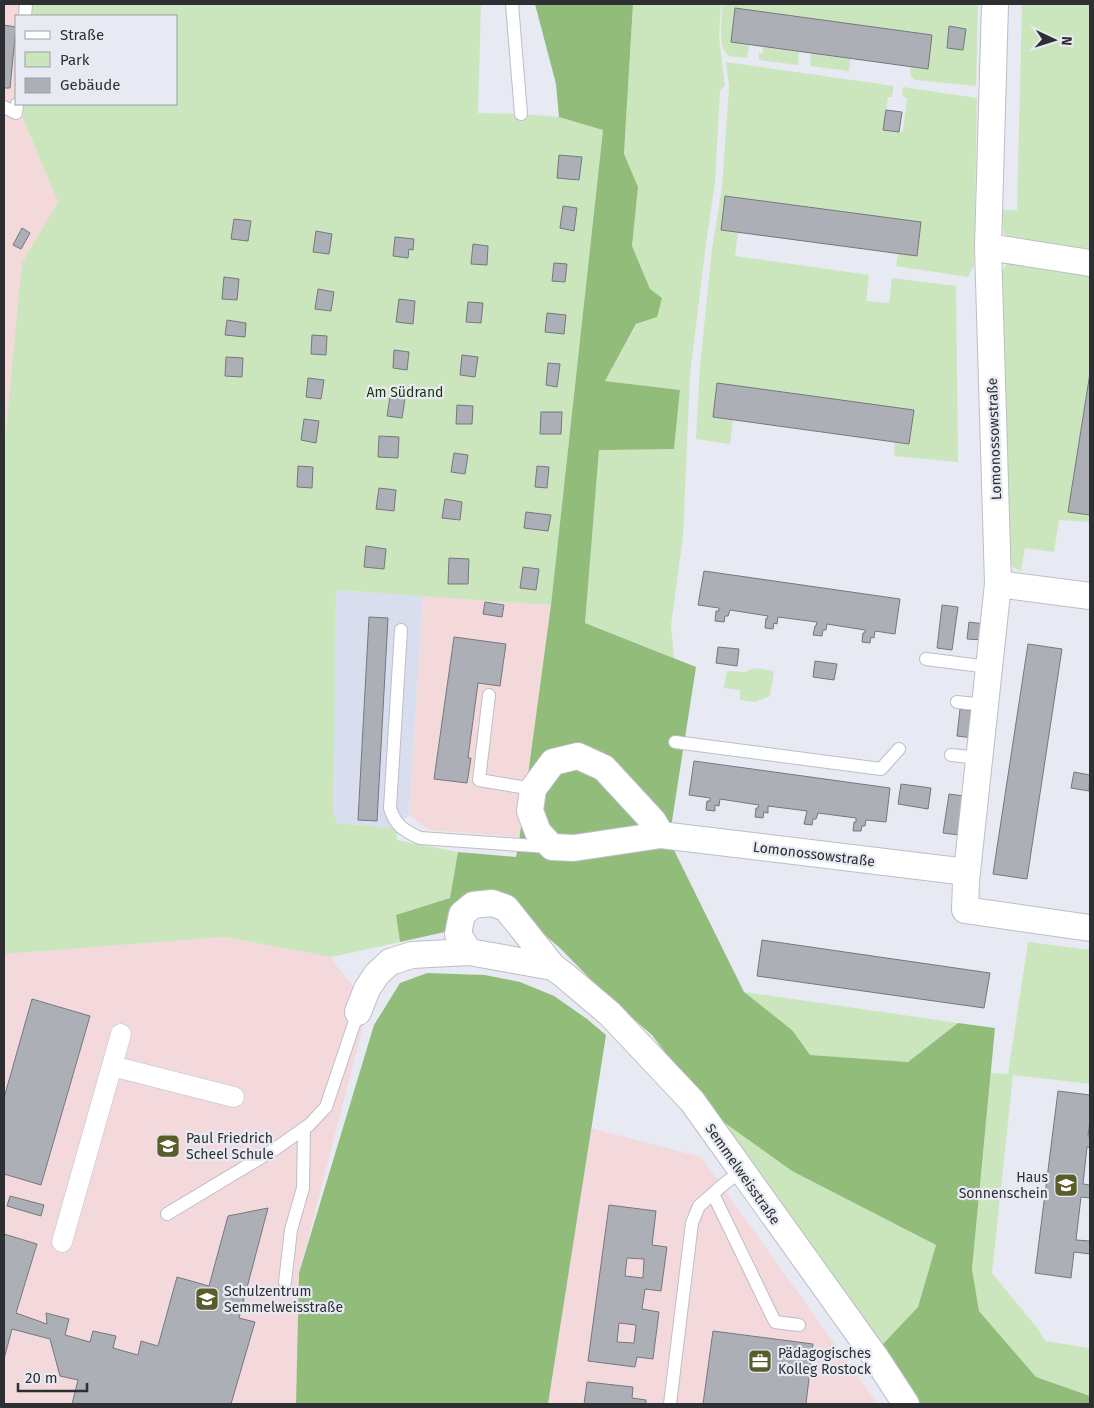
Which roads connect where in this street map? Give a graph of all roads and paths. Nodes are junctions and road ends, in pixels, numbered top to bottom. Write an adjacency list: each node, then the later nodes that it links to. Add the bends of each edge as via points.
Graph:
1 (512, 4): 5 (lane)
2 (996, 4): 6 (street, Lomonossowstraße)
3 (16, 105): 4 (lane, via 16,113)
4 (4, 107)
5 (521, 114)
6 (988, 247): 7 (street); 8 (street, Lomonossowstraße)
7 (1090, 263)
8 (998, 584): 9 (street); 12 (street, Lomonossowstraße)
9 (1090, 596)
10 (401, 630): 22 (lane, via 390,808 393,819 406,832 420,838)
11 (926, 659): 12 (lane)
12 (989, 667): 15 (street, Lomonossowstraße)
13 (489, 695): 20 (lane, via 479,780)
14 (957, 702): 15 (lane)
15 (985, 705): 19 (street, Lomonossowstraße)
16 (675, 742): 17 (lane, via 881,769)
17 (899, 749)
18 (951, 755): 19 (lane)
19 (979, 758): 23 (street, Lomonossowstraße)
20 (533, 789): 21 (street, via 553,762 578,756 604,768); 22 (street, via 530,811 538,832)
21 (661, 834): 22 (street, Lomonossowstraße, via 574,848); 23 (street, Lomonossowstraße)
22 (552, 847)
23 (967, 872): 24 (street, Lomonossowstraße, via 965,910)
24 (1090, 928)
25 (469, 952): 26 (street, Semmelweisstraße); 26 (street, Semmelweisstraße, via 458,934 462,914 473,905 492,903 506,908); 27 (street, Semmelweisstraße, via 412,955 390,962 367,989)
26 (553, 968): 32 (street, Semmelweisstraße, via 610,1014 692,1101)
27 (358, 1012): 31 (lane, via 326,1107)
28 (121, 1034): 29 (street)
29 (112, 1066): 30 (street); 35 (street)
30 (234, 1097)
31 (304, 1129): 34 (lane); 36 (lane, via 303,1188 291,1230)
32 (741, 1172): 33 (lane); 39 (street, Semmelweisstraße)
33 (713, 1194): 37 (lane, via 775,1322); 38 (lane, via 699,1206 692,1223)
34 (167, 1214)
35 (62, 1242)
36 (285, 1282)
37 (799, 1326)
38 (670, 1404)
39 (906, 1404)

